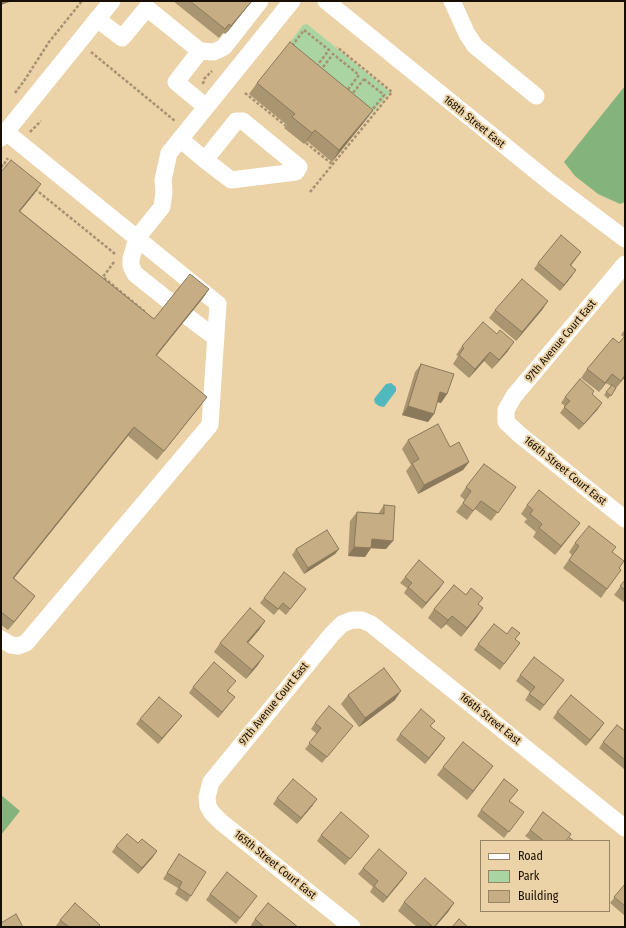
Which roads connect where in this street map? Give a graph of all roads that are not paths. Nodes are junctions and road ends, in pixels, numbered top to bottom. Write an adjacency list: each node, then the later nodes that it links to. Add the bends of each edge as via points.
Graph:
1 (112, 1): 7 (street)
2 (260, 1): 8 (street, via 224,47 214,52)
3 (292, 1): 10 (street)
4 (326, 1): 15 (street, 168th Street East, via 552,184)
5 (452, 1): 9 (street, via 475,46)
6 (149, 4): 7 (street, via 122,38); 8 (street)
7 (97, 19): 12 (street)
8 (200, 51): 10 (street, via 176,82)
9 (536, 96)
10 (206, 107): 11 (street)
11 (180, 132): 13 (street); 14 (street, via 169,153 162,206)
12 (3, 135): 14 (street)
13 (205, 160): 13 (street, via 231,180 296,172 299,167 243,121 236,122)
14 (137, 238): 17 (street, via 131,259 135,274); 19 (street, via 218,304)
15 (625, 239)
16 (625, 264): 20 (street, 97th Avenue Court East, via 514,396 506,410)
17 (169, 301)
18 (188, 316): 19 (street)
19 (216, 338): 23 (street, via 210,425 26,643 11,645)
20 (506, 422): 21 (street, 166th Street Court East)
21 (625, 519)
22 (352, 620): 24 (street, 97th Avenue Court East, via 342,624 332,634 211,782); 25 (street, 166th Street East, via 366,622 393,641)
23 (1, 639)
24 (206, 796): 26 (street, 165th Street Court East, via 212,813 221,822)
25 (625, 828)
26 (352, 927)

